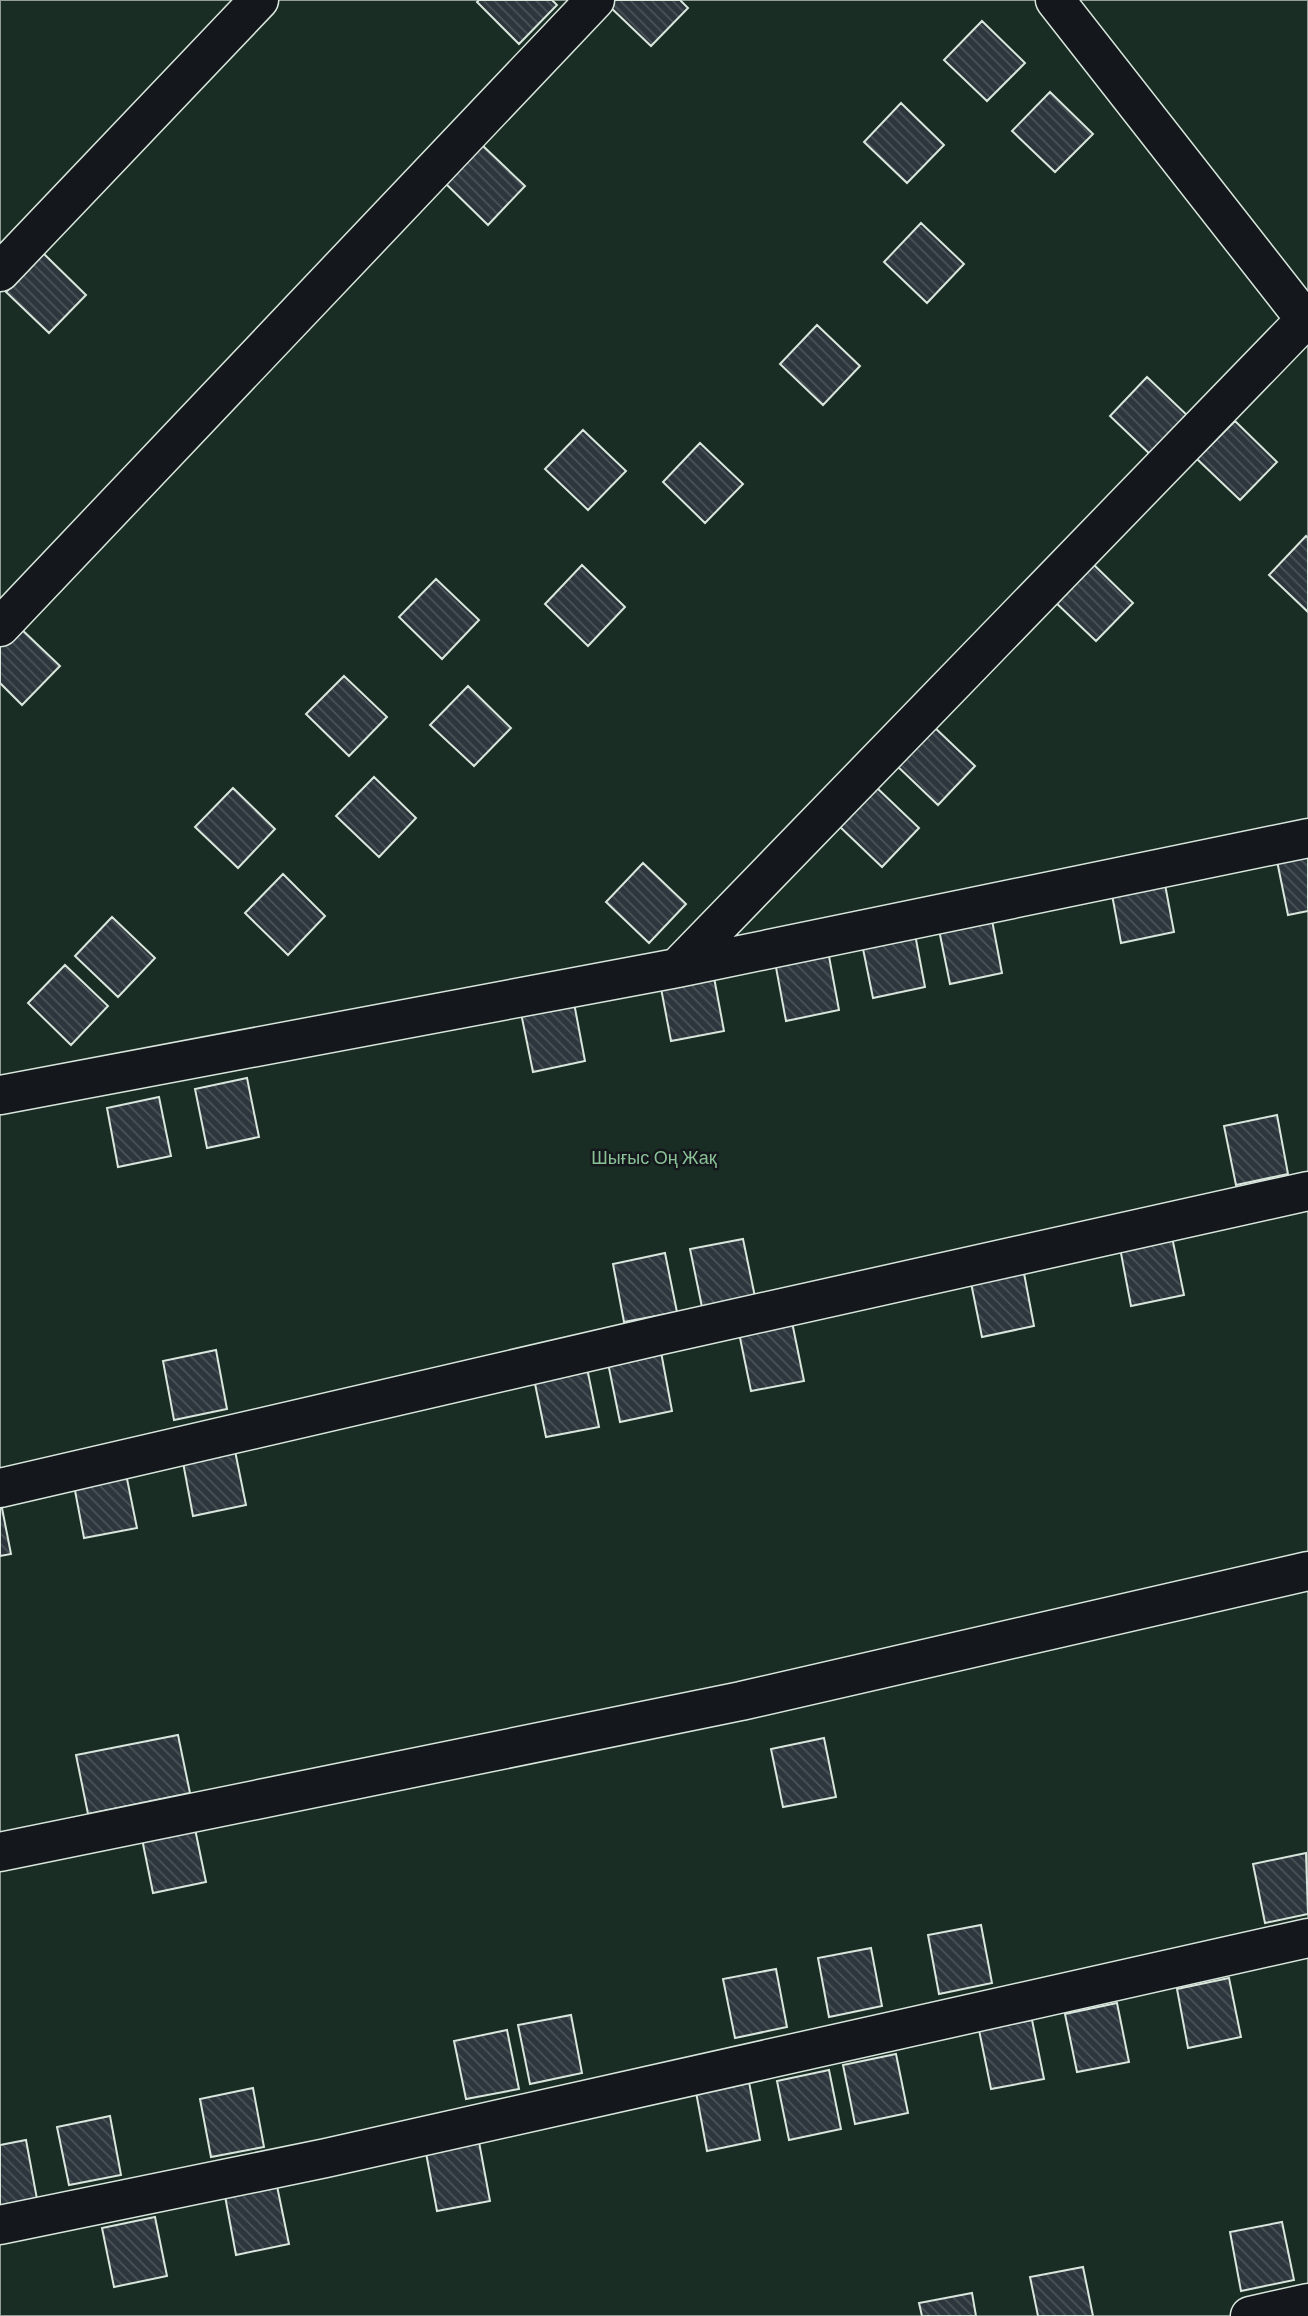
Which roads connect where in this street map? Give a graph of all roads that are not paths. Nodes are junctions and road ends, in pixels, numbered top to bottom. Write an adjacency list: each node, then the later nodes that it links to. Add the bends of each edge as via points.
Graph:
1 (259, 0): 4 (lane)
2 (595, 0): 6 (lane)
3 (1055, 0): 5 (lane)
4 (0, 272)
5 (1307, 322): 8 (lane)
6 (0, 627)
7 (1308, 838): 8 (lane)
8 (677, 968): 9 (lane)
9 (0, 1095)
10 (1308, 1191): 11 (lane)
11 (0, 1488)
12 (1308, 1571): 13 (lane, via 741,1701)
13 (0, 1852)
14 (1308, 1938): 15 (lane, via 326,2158)
15 (0, 2225)
16 (1308, 2303): 17 (lane)
17 (1250, 2316)

